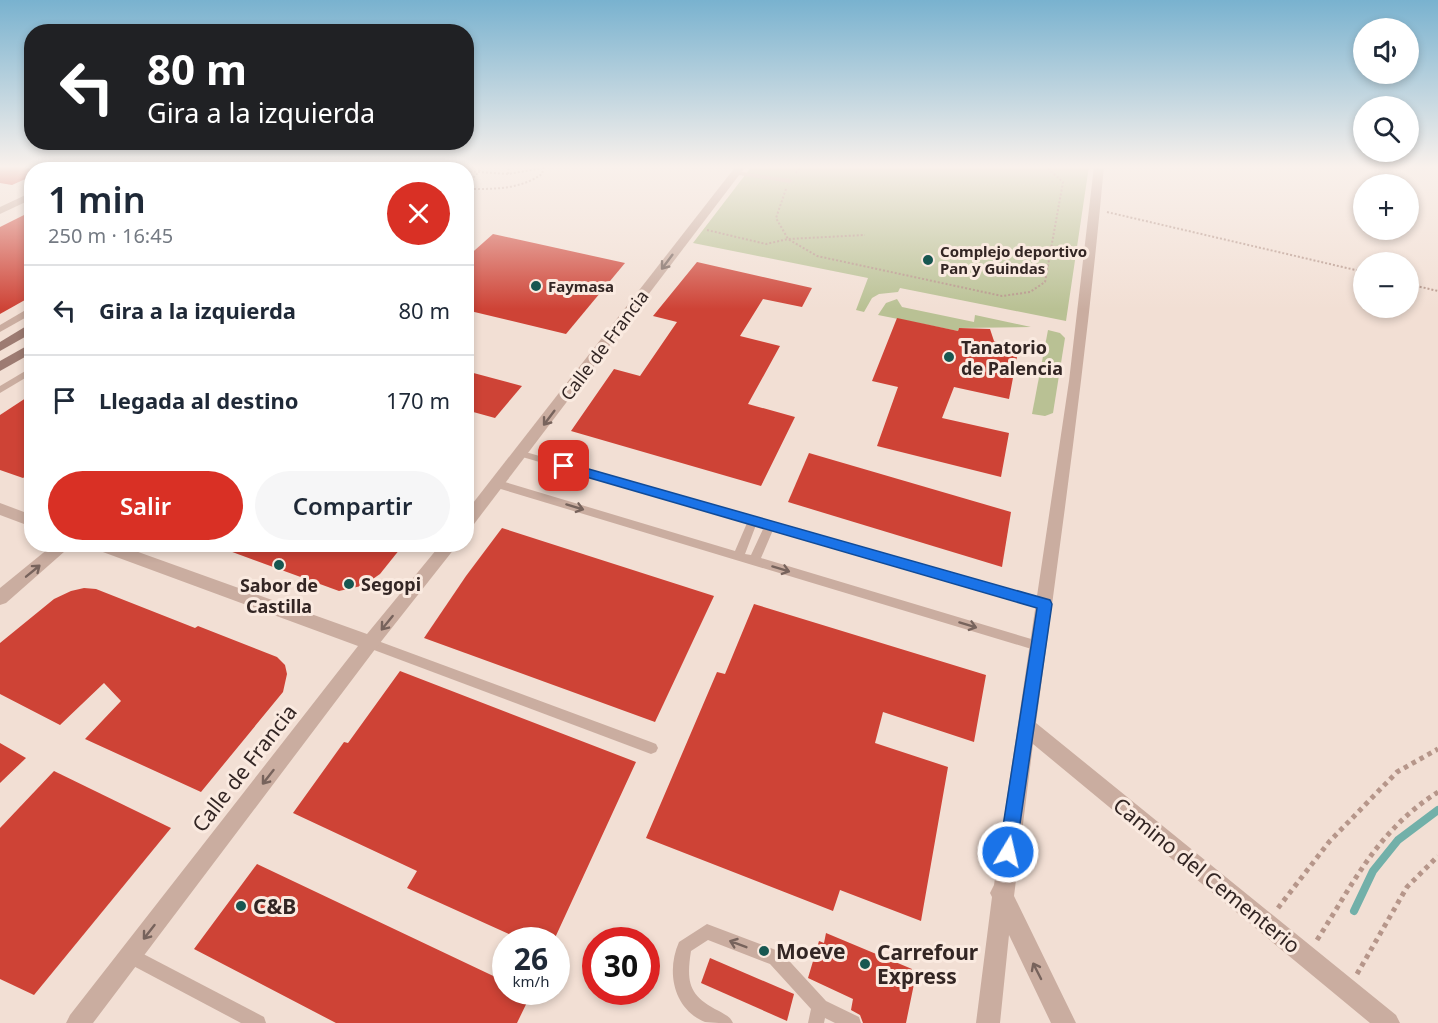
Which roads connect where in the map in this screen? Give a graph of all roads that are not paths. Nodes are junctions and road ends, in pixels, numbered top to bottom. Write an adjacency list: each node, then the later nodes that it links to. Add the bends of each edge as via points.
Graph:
1 (704, 214): 11 (street, Calle de Francia, one-way to 11)
2 (1094, 214): 24 (street, via 1065,471)
3 (24, 315): 4 (lane)
4 (0, 329)
5 (24, 333): 6 (main road)
6 (0, 348)
7 (24, 352): 8 (main road)
8 (0, 367)
9 (24, 375): 10 (lane)
10 (0, 390)
11 (522, 454): 12 (street, Calle de Francia); 16 (lane)
12 (498, 484): 14 (street, Calle de Francia); 21 (lane, one-way to 21)
13 (0, 509): 15 (street)
14 (474, 514)
15 (24, 518)
16 (753, 521): 17 (lane); 21 (lane)
17 (770, 525): 22 (lane); 24 (lane)
18 (55, 552): 23 (street, one-way to 18)
19 (119, 552): 25 (street)
20 (444, 552): 25 (street, Calle de Francia, one-way to 25)
21 (738, 556): 22 (lane)
22 (754, 561): 26 (lane, one-way to 26)
23 (0, 598)
24 (1045, 604): 26 (street)
25 (370, 643): 28 (lane); 30 (street, Calle de Francia, one-way to 30)
26 (1038, 645): 27 (street)
27 (1026, 727): 29 (street); 38 (street, Camino del Cementerio)
28 (651, 748)
29 (1002, 893): 36 (street); 37 (street, one-way to 29)
30 (130, 955): 32 (street, Calle de Francia); 33 (lane)
31 (818, 1015): 34 (lane, one-way to 34, via 775,958 707,932 684,947 679,972 684,995); 35 (lane)
32 (78, 1023)
33 (258, 1023)
34 (725, 1023)
35 (853, 1023)
36 (988, 1023)
37 (1064, 1023)
38 (1388, 1023)

